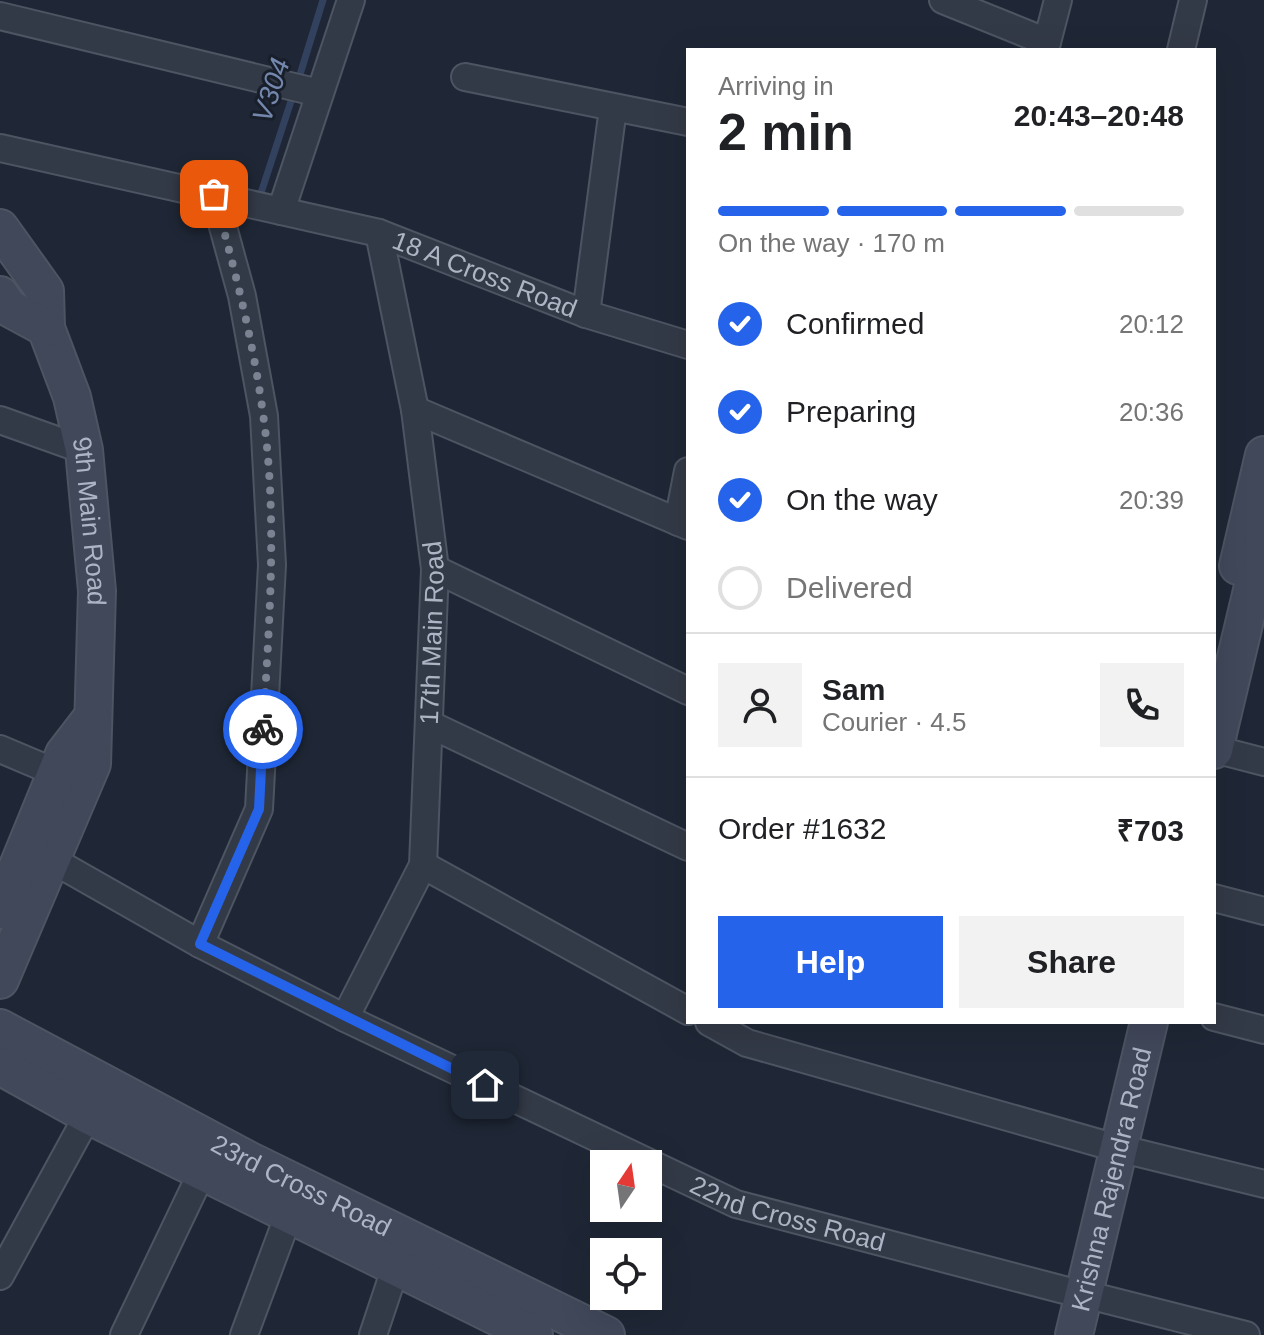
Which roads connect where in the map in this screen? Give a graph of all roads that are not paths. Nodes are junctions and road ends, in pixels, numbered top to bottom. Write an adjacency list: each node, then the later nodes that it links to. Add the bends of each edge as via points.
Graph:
1 (351, 0): 9 (street)
2 (943, 0): 6 (street)
3 (1058, 0): 6 (street)
4 (1193, 0): 7 (street)
5 (0, 16): 9 (street)
6 (1046, 46)
7 (1181, 48)
8 (465, 77): 10 (street)
9 (319, 93): 14 (street)
10 (613, 108): 11 (street); 18 (street)
11 (686, 122)
12 (0, 148): 13 (street, 18 A Cross Road)
13 (214, 194): 14 (street, 18 A Cross Road); 44 (street, via 242,296 264,416 272,565 259,809)
14 (281, 211): 16 (street, 18 A Cross Road)
15 (0, 228): 19 (main road, 9th Main Road, via 45,291)
16 (379, 233): 18 (street, 18 A Cross Road); 21 (street, 17th Main Road)
17 (0, 295): 19 (main road, via 9,308)
18 (586, 314): 20 (street, 18 A Cross Road)
19 (46, 328): 23 (main road, 9th Main Road, via 72,397)
20 (686, 344)
21 (415, 410): 26 (street); 28 (street, 17th Main Road)
22 (0, 420): 23 (street)
23 (84, 450): 37 (main road, 9th Main Road, via 97,591 91,719 64,754)
24 (1264, 455): 30 (main road)
25 (686, 492): 26 (street)
26 (683, 524)
27 (1264, 540): 29 (main road)
28 (435, 569): 31 (street); 32 (street, 17th Main Road)
29 (1258, 594): 33 (main road)
30 (1216, 656)
31 (686, 690)
32 (429, 724): 38 (street); 40 (street, 17th Main Road)
33 (1216, 742)
34 (0, 749): 37 (street)
35 (1216, 750): 36 (street)
36 (1264, 762)
37 (71, 779): 39 (main road, 9th Main Road); 42 (main road, 9th Main Road)
38 (686, 846)
39 (54, 861): 44 (street, 22nd Cross Road); 45 (main road, 9th Main Road)
40 (423, 865): 46 (street); 47 (street, 17th Main Road)
41 (1216, 899): 43 (street)
42 (0, 910)
43 (1264, 911)
44 (200, 944): 47 (street, 22nd Cross Road)
45 (0, 980)
46 (686, 1010)
47 (345, 1018): 62 (street, 22nd Cross Road, via 736,1204)
48 (1216, 1018): 53 (street)
49 (713, 1024): 56 (street, via 747,1043)
50 (1128, 1024): 56 (main road)
51 (1148, 1024): 56 (main road, Krishna Rajendra Road)
52 (0, 1028): 60 (main road, 23rd Cross Road, via 248,1160)
53 (1264, 1030)
54 (0, 1066): 55 (main road, 23rd Cross Road)
55 (88, 1115): 57 (main road, 23rd Cross Road); 61 (street)
56 (1109, 1145): 58 (street); 62 (main road, Krishna Rajendra Road)
57 (202, 1172): 59 (main road, 23rd Cross Road); 63 (street)
58 (1264, 1184)
59 (289, 1214): 60 (main road, 23rd Cross Road); 64 (street)
60 (400, 1252): 65 (street); 66 (main road, 23rd Cross Road); 67 (main road, 23rd Cross Road)
61 (0, 1276)
62 (1074, 1292): 68 (main road); 69 (main road, Krishna Rajendra Road); 70 (street, 22nd Cross Road)
63 (124, 1335)
64 (244, 1335)
65 (373, 1335)
66 (534, 1335)
67 (606, 1335)
68 (1053, 1335)
69 (1074, 1335)
70 (1246, 1335)

